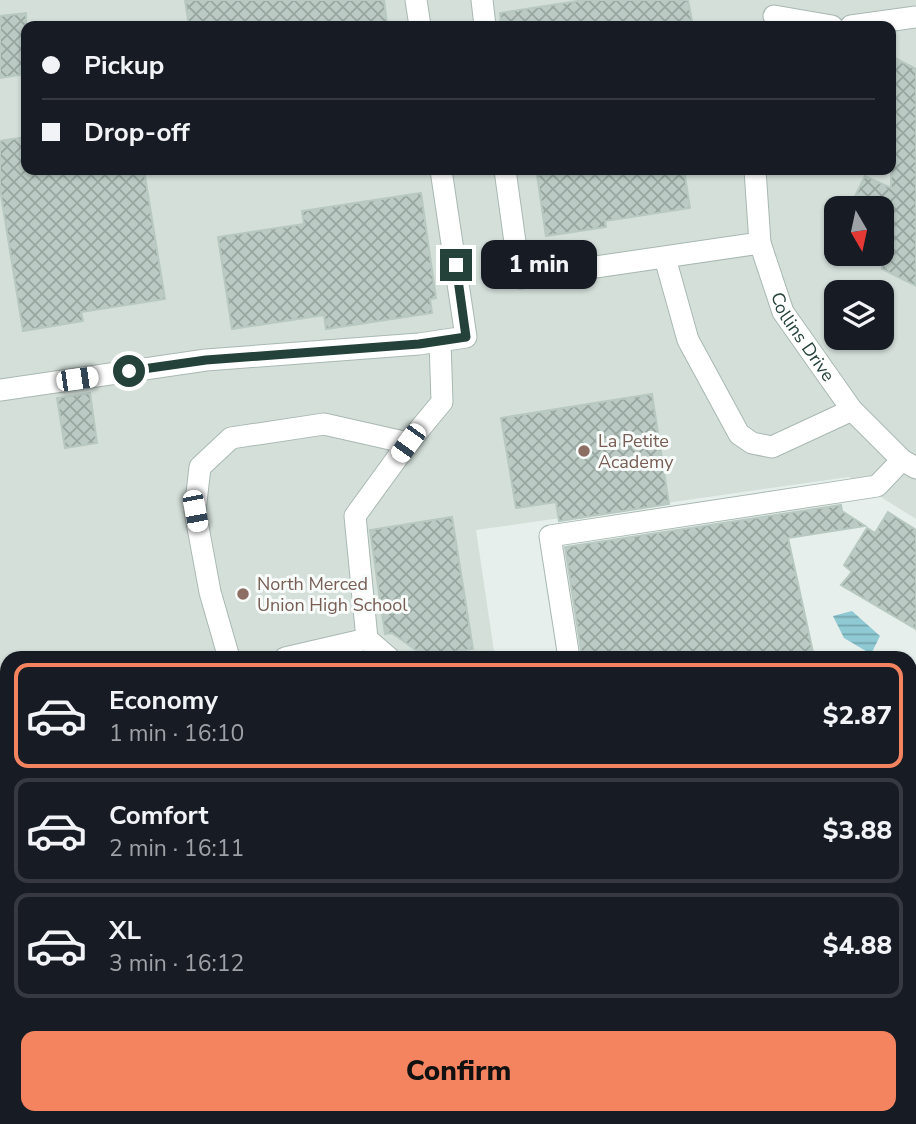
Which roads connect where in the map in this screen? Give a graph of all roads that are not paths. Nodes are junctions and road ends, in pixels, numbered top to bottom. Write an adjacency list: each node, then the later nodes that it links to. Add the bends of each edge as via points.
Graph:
1 (416, 0): 5 (street)
2 (482, 0): 6 (street)
3 (775, 14): 7 (street)
4 (916, 17): 8 (street)
5 (419, 21)
6 (484, 21)
7 (808, 21)
8 (887, 21)
9 (442, 175): 14 (street, via 466,337)
10 (506, 175): 13 (street, via 520,278)
11 (755, 175): 12 (street, Collins Drive)
12 (760, 243): 13 (street); 16 (street, Collins Drive, via 783,312)
13 (665, 258): 16 (street, via 688,340 739,434 752,443 772,447)
14 (440, 341): 15 (street, via 206,360); 17 (street, via 442,402)
15 (0, 390)
16 (852, 410): 18 (street, Collins Drive)
17 (408, 443): 19 (street, via 355,516); 20 (street, via 324,424 231,438 200,467 195,511)
18 (909, 464): 23 (street, via 877,486 550,536)
19 (368, 639): 21 (street); 22 (street)
20 (227, 651)
21 (316, 651)
22 (381, 651)
23 (568, 651)

